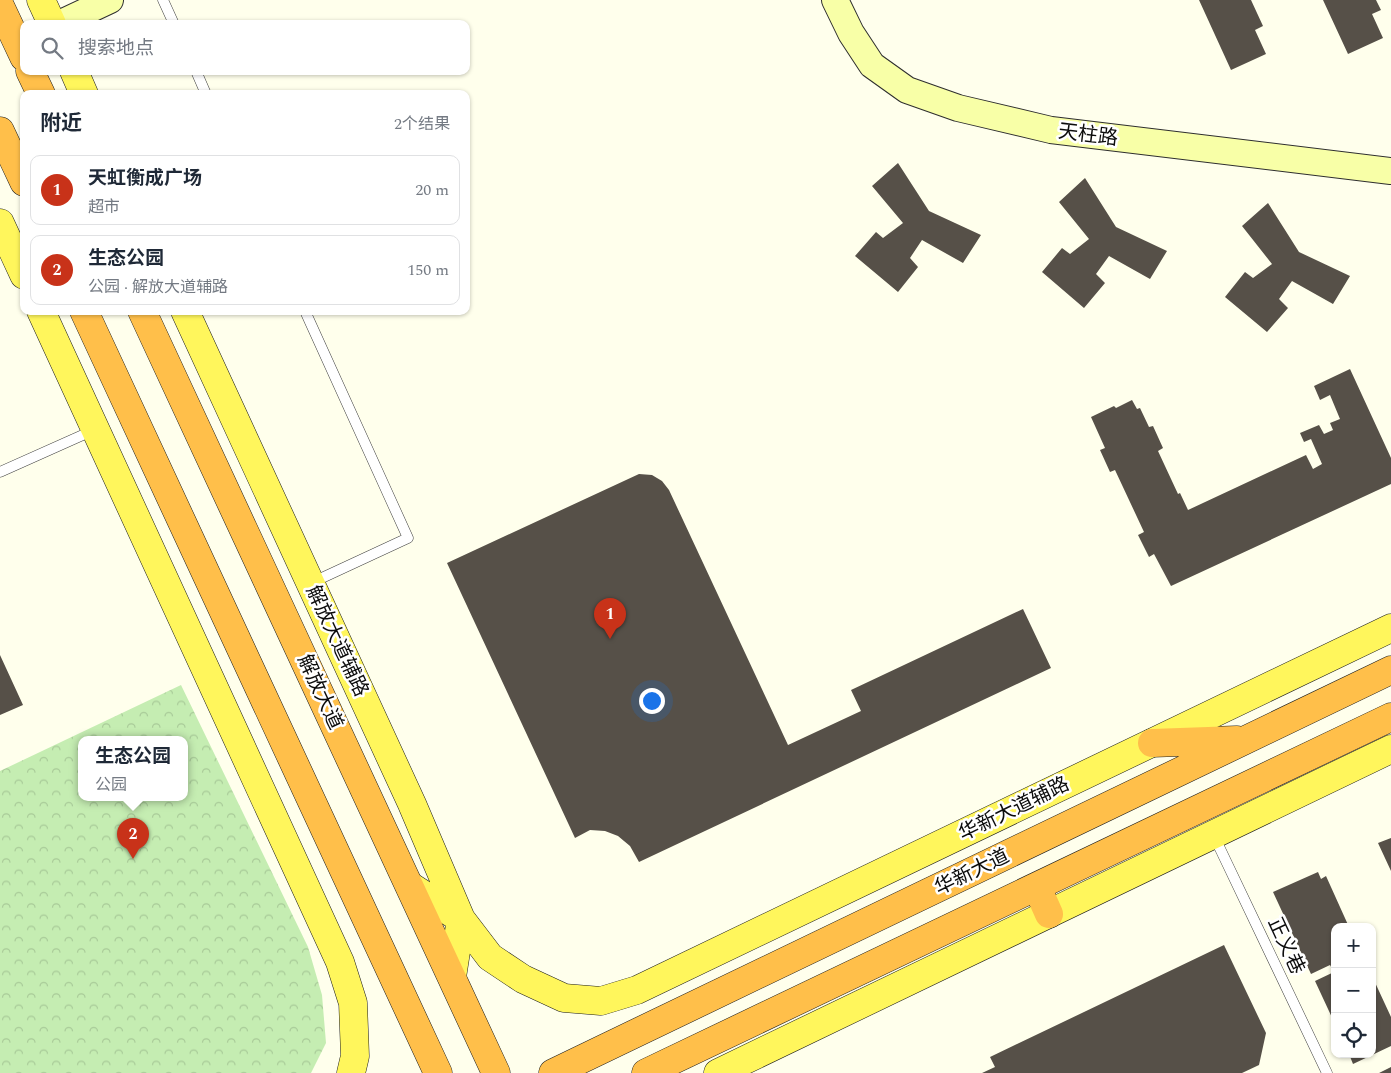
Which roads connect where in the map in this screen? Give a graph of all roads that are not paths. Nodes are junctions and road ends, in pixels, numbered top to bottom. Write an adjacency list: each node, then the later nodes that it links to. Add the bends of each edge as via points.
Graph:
1 (18, 0): 10 (highway)
2 (41, 0): 7 (main road)
3 (110, 0): 8 (street)
4 (163, 0): 9 (lane)
5 (835, 0): 19 (street, 天柱路, via 872,65 907,90 958,108 1051,130)
6 (0, 6): 11 (highway)
7 (50, 20)
8 (68, 20)
9 (172, 20)
10 (20, 24)
11 (20, 43)
12 (32, 75): 15 (highway)
13 (76, 75): 16 (main road)
14 (198, 75): 17 (lane)
15 (39, 90)
16 (82, 90)
17 (204, 90)
18 (0, 131): 20 (highway)
19 (1391, 171)
20 (20, 174)
21 (0, 223): 22 (main road)
22 (20, 266)
23 (42, 315): 28 (main road)
24 (86, 315): 45 (highway)
25 (144, 315): 38 (highway, 解放大道)
26 (187, 315): 30 (main road, 解放大道辅路)
27 (307, 315): 30 (lane, via 408,538)
28 (95, 430): 29 (lane); 44 (main road, via 340,962 353,1003 355,1056)
29 (0, 472)
30 (310, 584): 41 (main road, 解放大道辅路, via 412,804)
31 (1391, 628): 35 (main road, 华新大道辅路)
32 (1391, 670): 34 (highway, 华新大道)
33 (1391, 717): 39 (highway, 华新大道)
34 (1248, 739): 35 (highway); 47 (highway, 华新大道)
35 (1152, 743): 41 (main road, 华新大道辅路, via 637,990 601,1000 564,998 523,979 490,957)
36 (1391, 749): 37 (main road)
37 (1213, 835): 40 (main road); 50 (lane, 正义巷)
38 (410, 886): 41 (main road); 42 (highway, 解放大道)
39 (1037, 887): 40 (highway); 43 (highway, 华新大道)
40 (1049, 914): 49 (main road)
41 (461, 919): 42 (main road)
42 (452, 977): 46 (highway, 解放大道)
43 (676, 1065): 48 (highway, 华新大道)
44 (351, 1073)
45 (438, 1073)
46 (496, 1073)
47 (552, 1073)
48 (646, 1073)
49 (718, 1073)
50 (1327, 1073)

